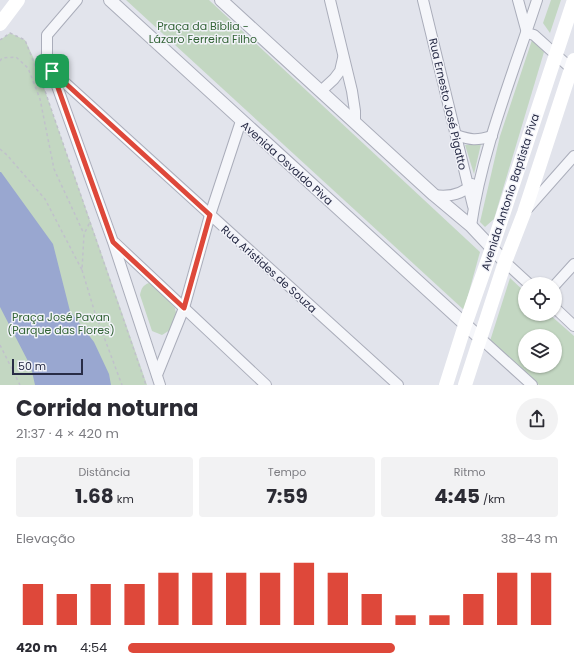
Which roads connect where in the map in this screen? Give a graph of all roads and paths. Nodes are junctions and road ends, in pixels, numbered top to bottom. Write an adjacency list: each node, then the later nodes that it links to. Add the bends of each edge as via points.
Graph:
1 (18, 0): 10 (main road)
2 (77, 0): 17 (street, via 47,35 47,58)
3 (110, 0): 19 (street, Avenida Osvaldo Piva)
4 (221, 0): 18 (street)
5 (330, 0): 14 (street)
6 (423, 0): 21 (street, Rua Ernesto José Pigatto)
7 (518, 0): 11 (street)
8 (537, 0): 11 (street)
9 (574, 0): 13 (main road, Avenida Antonio Baptista Piva)
10 (0, 24)
11 (526, 33): 13 (street, via 534,35); 22 (street)
12 (0, 40): 31 (path, via 10,33 25,40 46,91)
13 (555, 54): 16 (street); 35 (main road, Avenida Antonio Baptista Piva)
14 (343, 56): 18 (street, via 340,71); 20 (street, via 354,102)
15 (0, 60): 33 (path, via 16,57 28,68 40,99 54,169)
16 (573, 66): 29 (main road, Avenida Antonio Baptista Piva)
17 (52, 71): 30 (street, Rua Aristides de Souza); 34 (street)
18 (321, 92): 20 (street)
19 (241, 121): 30 (street); 43 (street, Avenida Osvaldo Piva)
20 (355, 122): 27 (street)
21 (456, 135): 22 (street, via 470,140); 26 (street, Rua Ernesto José Pigatto)
22 (492, 136): 25 (street)
23 (0, 149): 38 (path, via 45,199)
24 (574, 156): 29 (street)
25 (481, 173): 26 (street); 28 (street)
26 (468, 188): 27 (street, via 463,192); 28 (street, Rua Ernesto José Pigatto)
27 (434, 196): 32 (street)
28 (473, 208): 32 (street)
29 (524, 213): 36 (main road, Avenida Antonio Baptista Piva)
30 (210, 215): 41 (street); 52 (street, Rua Aristides de Souza)
31 (90, 221): 33 (path); 50 (path)
32 (471, 226): 35 (street)
33 (84, 234): 38 (path)
34 (113, 242): 41 (street); 47 (street)
35 (492, 248): 36 (street); 43 (main road, Avenida Antonio Baptista Piva)
36 (505, 262): 39 (street); 45 (main road, Avenida Antonio Baptista Piva)
37 (574, 264): 40 (street)
38 (82, 270): 49 (path)
39 (521, 277)
40 (562, 277)
41 (184, 308): 47 (street); 51 (street)
42 (562, 315): 44 (street)
43 (465, 325): 45 (street, Avenida Osvaldo Piva); 53 (main road, Avenida Antonio Baptista Piva)
44 (574, 326)
45 (480, 338): 54 (main road, Avenida Antonio Baptista Piva); 55 (street)
46 (0, 345): 48 (path)
47 (159, 380)
48 (20, 385)
49 (122, 385)
50 (146, 385)
51 (266, 385)
52 (398, 385)
53 (446, 385)
54 (465, 385)
55 (532, 385)

